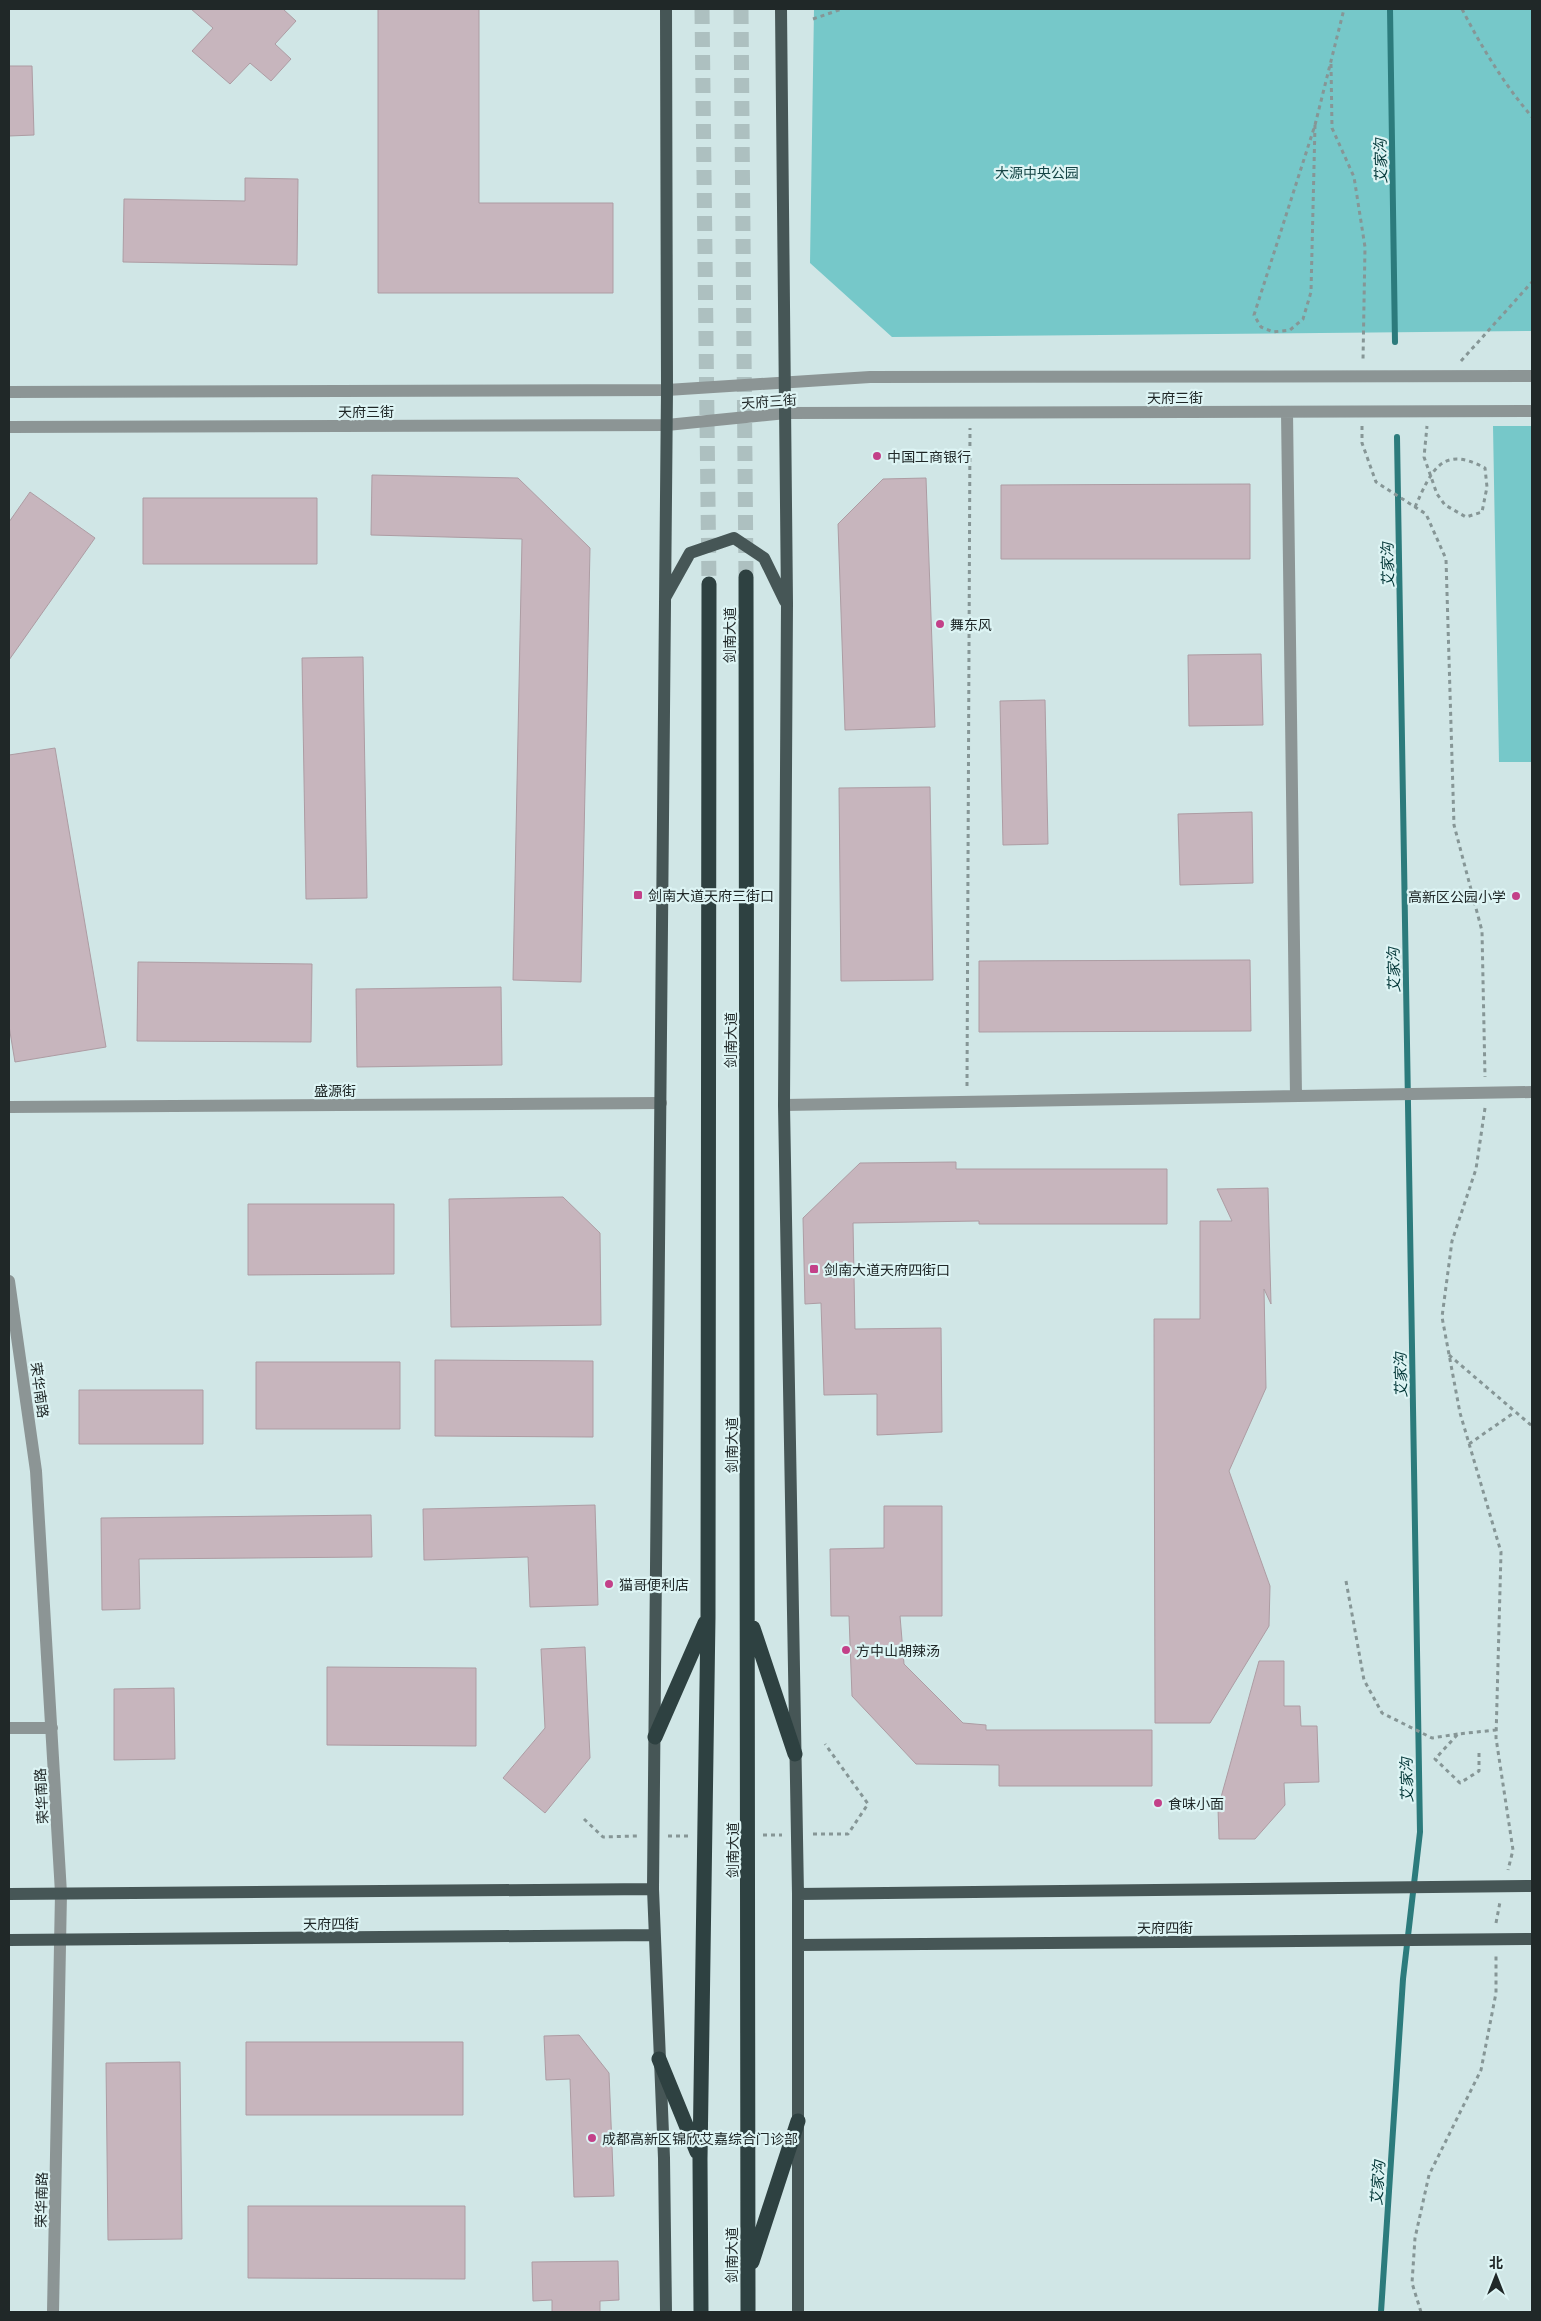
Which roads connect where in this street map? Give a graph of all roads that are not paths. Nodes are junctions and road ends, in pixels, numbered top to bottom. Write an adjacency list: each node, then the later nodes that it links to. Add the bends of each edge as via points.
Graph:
1 (666, 9): 5 (main road)
2 (781, 9): 4 (main road)
3 (1532, 376): 4 (street, 天府三街, via 870,377)
4 (783, 381): 5 (street, 天府三街); 9 (main road)
5 (667, 390): 6 (street, 天府三街); 10 (main road)
6 (9, 392)
7 (1532, 411): 8 (street, 天府三街)
8 (1287, 412): 9 (street, 天府三街); 17 (street)
9 (786, 413): 10 (street, 天府三街); 15 (main road)
10 (666, 425): 11 (street, 天府三街); 14 (main road)
11 (9, 427)
12 (746, 577): 22 (highway, 剑南大道)
13 (709, 584): 23 (highway, 剑南大道)
14 (665, 597): 15 (main road, via 690,553 734,538 764,558); 18 (main road)
15 (787, 603): 19 (main road)
16 (1532, 1092): 17 (street)
17 (1296, 1096): 19 (street)
18 (661, 1103): 20 (street, 盛源街); 26 (main road)
19 (784, 1105): 27 (main road)
20 (9, 1107)
21 (9, 1281): 25 (street, 荣华南路, via 36,1471)
22 (748, 1614): 27 (highway); 41 (highway, 剑南大道)
23 (708, 1617): 26 (highway); 40 (highway, 剑南大道)
24 (9, 1728): 25 (street)
25 (52, 1728): 31 (street, 荣华南路)
26 (655, 1737): 29 (main road)
27 (795, 1754): 32 (main road)
28 (1532, 1886): 32 (main road)
29 (653, 1890): 31 (main road); 33 (main road)
30 (9, 1894): 31 (main road)
31 (61, 1894): 36 (street, 荣华南路)
32 (798, 1894): 37 (main road)
33 (654, 1935): 36 (main road, 天府四街); 38 (main road)
34 (1532, 1939): 37 (main road, 天府四街)
35 (9, 1940): 36 (main road, 天府四街)
36 (60, 1940): 42 (street, 荣华南路)
37 (798, 1945): 39 (main road)
38 (659, 2059): 40 (highway); 43 (main road)
39 (798, 2121): 41 (highway); 46 (main road)
40 (700, 2159): 44 (highway, 剑南大道)
41 (748, 2276): 45 (highway, 剑南大道)
42 (54, 2312)
43 (666, 2312)
44 (701, 2312)
45 (748, 2312)
46 (798, 2312)

